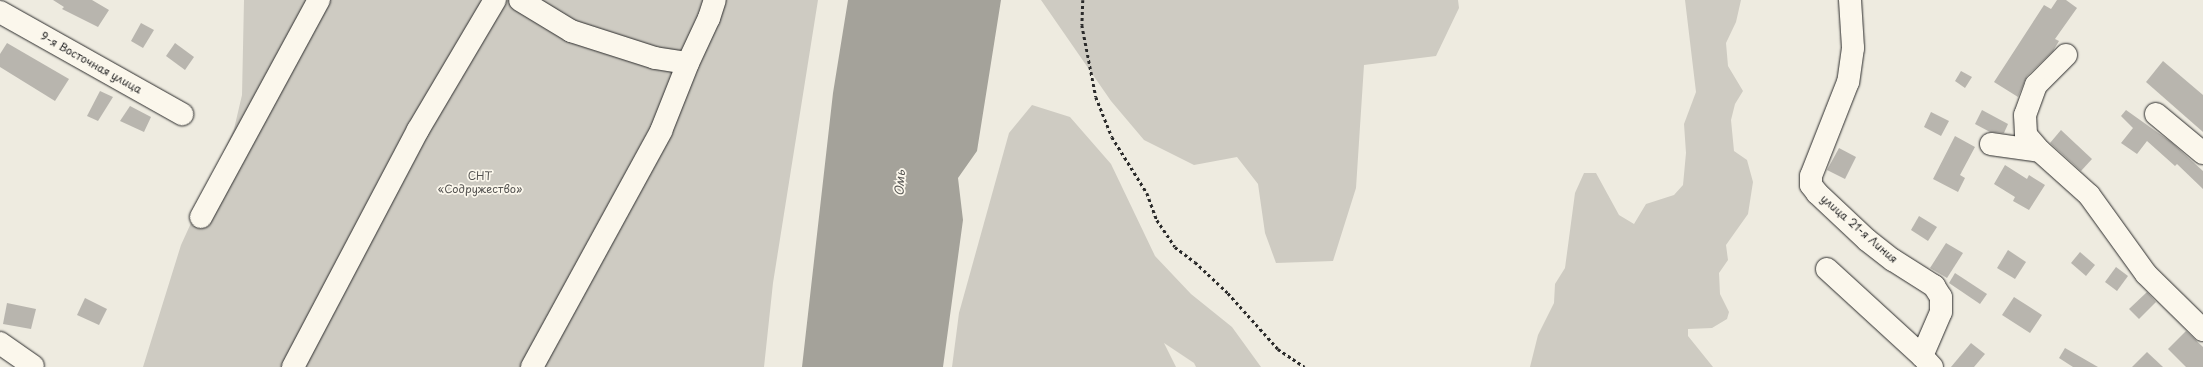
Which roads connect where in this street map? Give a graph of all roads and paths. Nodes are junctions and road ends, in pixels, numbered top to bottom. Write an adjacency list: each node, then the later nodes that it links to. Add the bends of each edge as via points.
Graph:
1 (320, 0): 15 (street)
2 (496, 0): 21 (street, via 418,130)
3 (520, 0): 9 (street, via 571,31 655,58)
4 (715, 0): 9 (street)
5 (1083, 0): 23 (path, via 1082,25 1096,96 1112,137 1146,193 1157,220 1175,247 1228,293 1278,349)
6 (1850, 0): 19 (street, улица 21-я Линия, via 1853,48 1848,82 1811,176 1811,185 1867,240 1934,286 1938,292 1941,297 1941,312)
7 (0, 12): 10 (street, 9-я Восточная улица)
8 (2066, 55): 13 (street, via 2036,85 2025,115 2026,135)
9 (688, 63): 22 (street, via 661,131)
10 (182, 114)
11 (2156, 114): 14 (street)
12 (1991, 144): 13 (street)
13 (2040, 151): 17 (street, via 2089,195 2146,274)
14 (2203, 153)
15 (201, 217)
16 (1827, 269): 19 (street)
17 (2203, 330)
18 (0, 343): 20 (street)
19 (1927, 362)
20 (33, 366)
21 (293, 367)
22 (532, 367)
23 (1305, 367)

